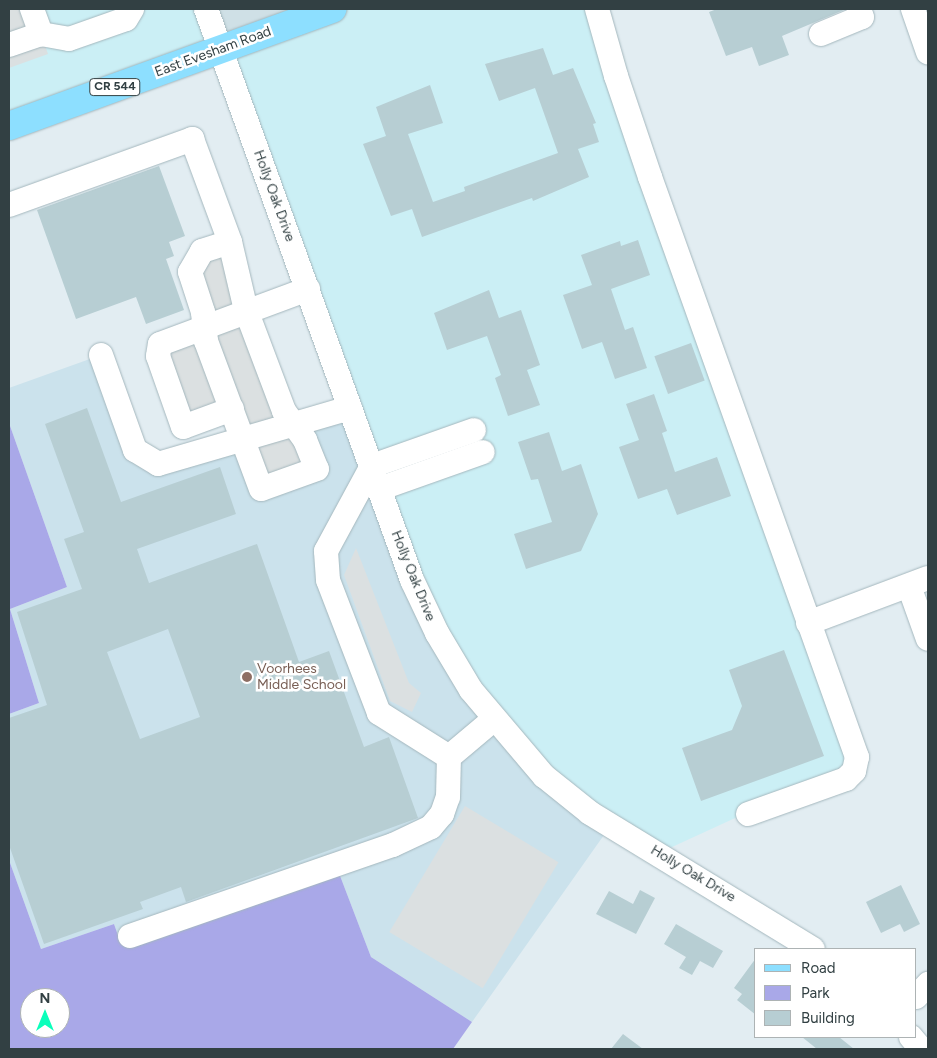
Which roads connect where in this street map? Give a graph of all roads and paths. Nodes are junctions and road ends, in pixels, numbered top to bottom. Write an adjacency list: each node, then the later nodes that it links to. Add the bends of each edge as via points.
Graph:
1 (32, 9): 8 (street)
2 (132, 9): 8 (street, via 126,19 69,40)
3 (206, 9): 12 (street, Holly Oak Drive)
4 (333, 9): 12 (main road, East Evesham Road / CR 544)
5 (598, 9): 29 (street, via 619,86)
6 (860, 9): 9 (street, via 862,17)
7 (913, 9): 10 (street)
8 (41, 34): 11 (street)
9 (821, 34)
10 (927, 44)
11 (9, 45)
12 (222, 49): 13 (main road, East Evesham Road / CR 544); 16 (street, Holly Oak Drive)
13 (9, 126)
14 (9, 206): 15 (street, via 192,139)
15 (230, 242): 17 (street); 18 (street, via 202,251 192,264 192,281)
16 (308, 289): 17 (street); 20 (street, Holly Oak Drive)
17 (246, 310): 18 (street); 22 (street, via 284,412)
18 (205, 325): 21 (street, via 206,341); 21 (street, via 163,341 158,356 183,427)
19 (101, 355): 24 (street, via 135,450 141,457 167,463)
20 (350, 408): 22 (street); 26 (street, Holly Oak Drive)
21 (232, 409): 24 (street)
22 (294, 427): 24 (street); 24 (street, via 305,440 316,469 261,489)
23 (474, 430): 26 (street)
24 (242, 439)
25 (483, 452): 27 (street)
26 (372, 466): 27 (street, Holly Oak Drive); 32 (street, via 326,551 328,580 379,713)
27 (380, 489): 31 (street, Holly Oak Drive, via 425,611 454,663)
28 (919, 582): 29 (street); 30 (street)
29 (808, 623): 33 (street, via 857,755 856,767 844,780)
30 (928, 639)
31 (493, 720): 32 (street); 35 (street, Holly Oak Drive, via 544,776 590,812)
32 (449, 757): 34 (street, via 446,806 438,821 424,830)
33 (748, 814)
34 (130, 936)
35 (810, 948)
36 (928, 984): 37 (street)
37 (917, 996)
38 (911, 1038): 39 (street)
39 (922, 1049)

